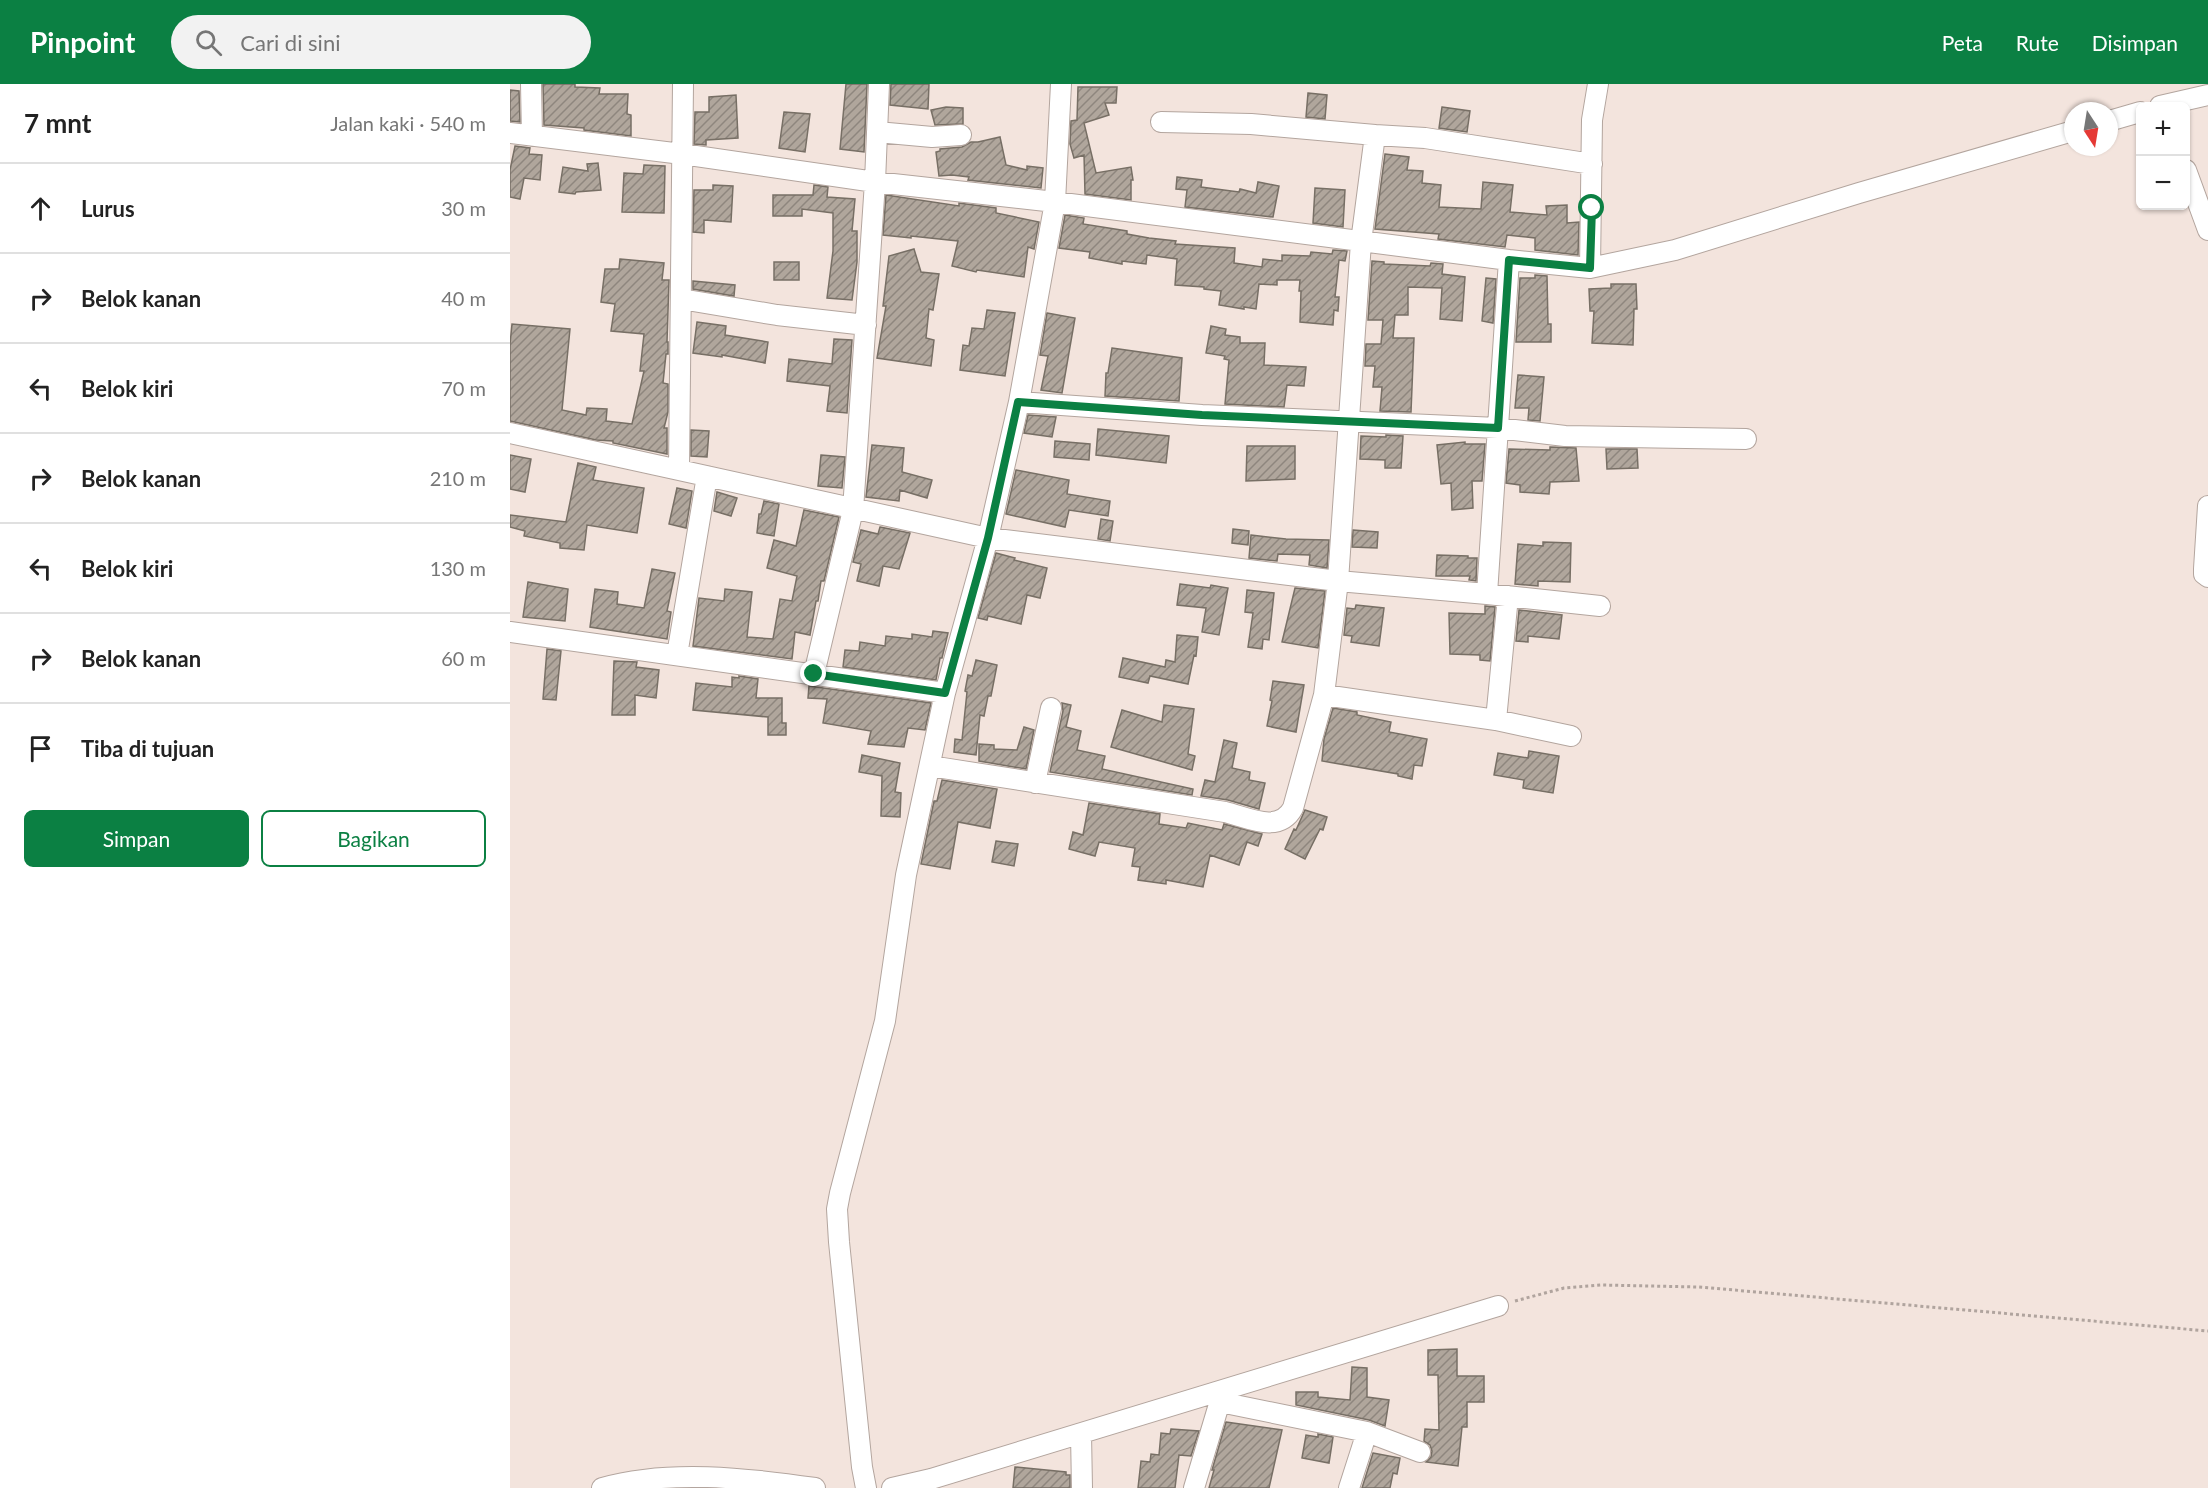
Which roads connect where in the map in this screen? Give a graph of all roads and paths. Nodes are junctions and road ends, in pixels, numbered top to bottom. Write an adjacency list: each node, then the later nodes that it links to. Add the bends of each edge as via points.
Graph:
1 (531, 84): 16 (street)
2 (682, 84): 17 (street)
3 (879, 84): 11 (street)
4 (1061, 84): 21 (street)
5 (1598, 84): 18 (street, via 1592,120)
6 (2208, 95): 7 (street)
7 (2178, 102)
8 (2136, 113): 9 (street)
9 (2118, 118)
10 (1161, 122): 15 (street, via 1251,124)
11 (877, 132): 14 (street, via 932,137); 20 (street)
12 (510, 133): 16 (street)
13 (2064, 134): 25 (street, via 1675,250)
14 (961, 135)
15 (1375, 135): 18 (street, via 1425,138); 23 (street)
16 (532, 136): 17 (street)
17 (682, 154): 20 (street); 26 (street)
18 (1592, 164): 25 (street)
19 (2190, 181): 22 (street)
20 (875, 182): 21 (street); 27 (street)
21 (1055, 202): 23 (street); 28 (street)
22 (2208, 230)
23 (1361, 242): 24 (street); 29 (street)
24 (1509, 260): 25 (street); 30 (street)
25 (1590, 268)
26 (681, 299): 27 (street); 33 (street)
27 (866, 325): 36 (street)
28 (1018, 402): 29 (street); 37 (street)
29 (1350, 422): 30 (street); 39 (street)
30 (1498, 428): 32 (street, via 1620,439); 40 (street)
31 (510, 433): 33 (street)
32 (1746, 440)
33 (679, 470): 34 (street)
34 (706, 476): 36 (street); 44 (street)
35 (2208, 506): 38 (street, via 2204,569)
36 (853, 510): 37 (street); 45 (street)
37 (988, 538): 39 (street); 46 (street)
38 (2208, 577)
39 (1338, 581): 40 (street); 47 (street)
40 (1487, 594): 41 (street)
41 (1508, 596): 42 (street); 49 (street)
42 (1600, 606)
43 (510, 633): 44 (street)
44 (677, 655): 45 (street)
45 (814, 674): 46 (street)
46 (945, 693): 51 (street)
47 (1324, 694): 49 (street); 52 (street, via 1293,808 1281,821)
48 (1051, 708): 52 (street)
49 (1496, 720): 50 (street)
50 (1570, 736)
51 (930, 766): 52 (street); 59 (street, via 906,875 885,1021 837,1209)
52 (1035, 783)
53 (1498, 1306): 54 (path, via 1563,1288 1699,1287); 55 (street)
54 (2208, 1331)
55 (1221, 1396): 56 (street); 57 (street); 65 (street)
56 (1367, 1432): 58 (street); 66 (street)
57 (1081, 1434): 60 (street); 64 (street)
58 (1420, 1452)
59 (865, 1480)
60 (931, 1484): 63 (street)
61 (602, 1488): 62 (street, via 624,1482 681,1478 735,1479)
62 (815, 1488)
63 (892, 1488)
64 (1082, 1488)
65 (1194, 1488)
66 (1349, 1488)

